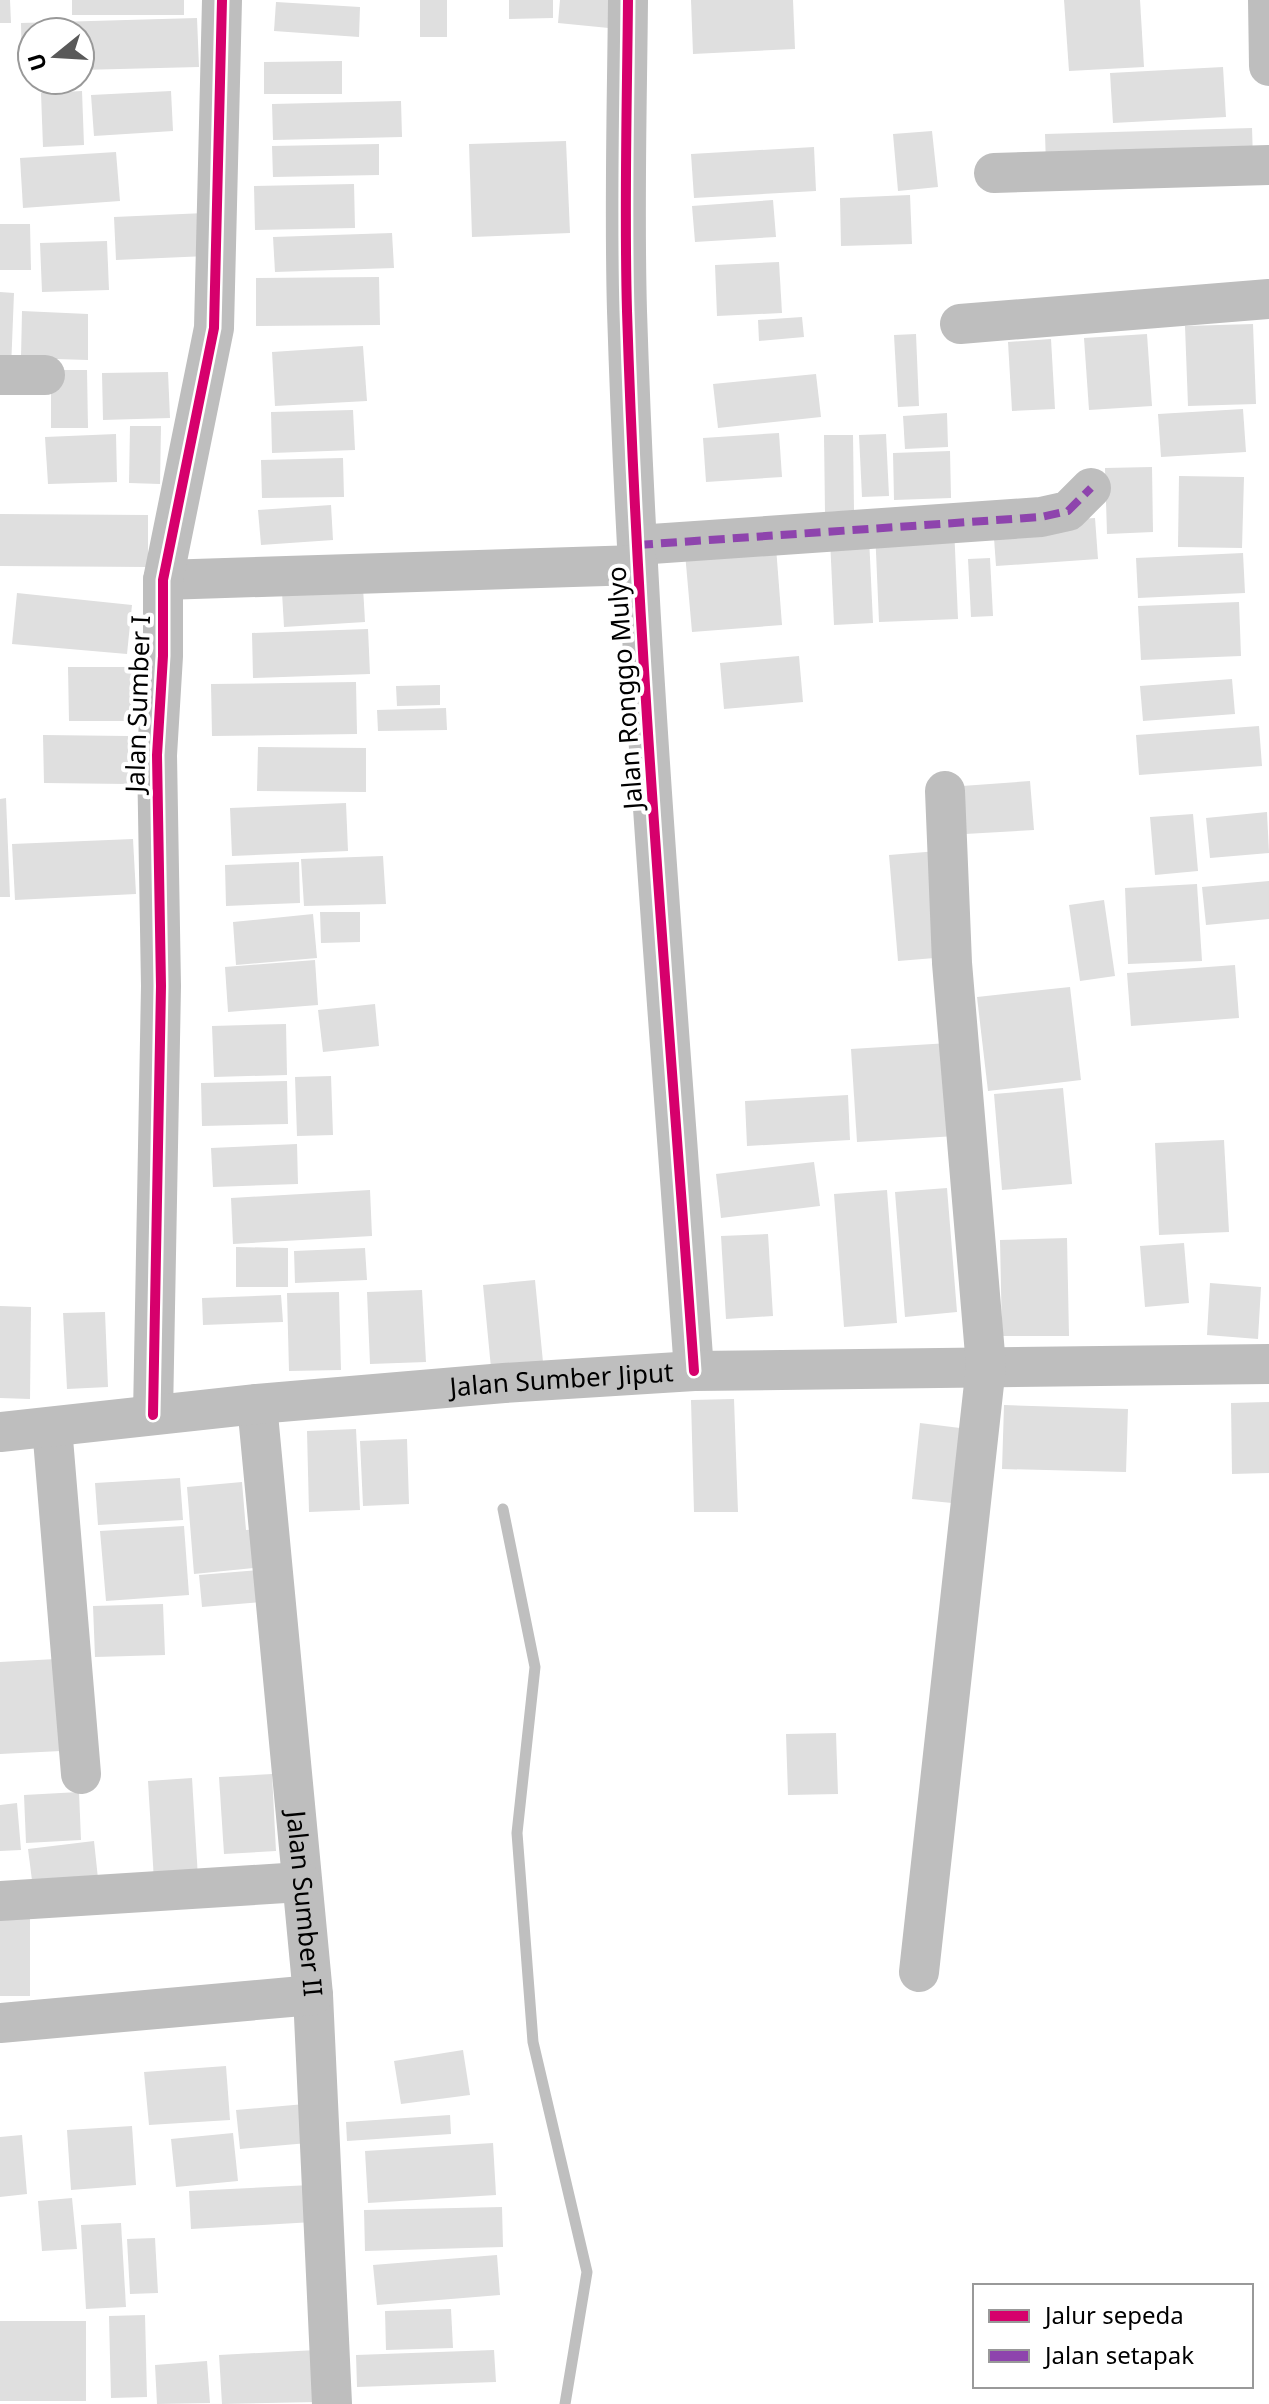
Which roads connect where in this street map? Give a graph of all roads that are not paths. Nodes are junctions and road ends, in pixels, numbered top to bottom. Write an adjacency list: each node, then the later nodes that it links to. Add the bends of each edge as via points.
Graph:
1 (222, 0): 13 (street, Jalan Sumber I, via 214,328)
2 (628, 0): 12 (street, Jalan Ronggo Mulyo, via 624,171)
3 (1268, 0): 4 (street)
4 (1269, 66)
5 (1269, 165): 6 (street)
6 (994, 173)
7 (1269, 299): 8 (street)
8 (960, 324)
9 (0, 375): 10 (street)
10 (45, 375)
11 (1091, 488): 12 (street, via 1068,511 1041,517)
12 (638, 555): 13 (street); 17 (street, Jalan Ronggo Mulyo)
13 (163, 580): 19 (street, Jalan Sumber I)
14 (945, 791): 16 (street, via 952,963)
15 (1269, 1364): 16 (street, Jalan Sumber Jiput)
16 (986, 1366): 17 (street, Jalan Sumber Jiput); 25 (street)
17 (694, 1371): 18 (street, Jalan Sumber Jiput)
18 (257, 1404): 19 (street, Jalan Sumber Jiput); 23 (street, Jalan Sumber II)
19 (153, 1415): 20 (street, Jalan Sumber Jiput)
20 (52, 1427): 21 (street, Jalan Sumber Jiput); 22 (street)
21 (0, 1432)
22 (81, 1774)
23 (301, 1882): 24 (street); 26 (street, Jalan Sumber II)
24 (0, 1901)
25 (919, 1972)
26 (313, 1995): 27 (street); 28 (street, Jalan Sumber II)
27 (0, 2023)
28 (332, 2404)

